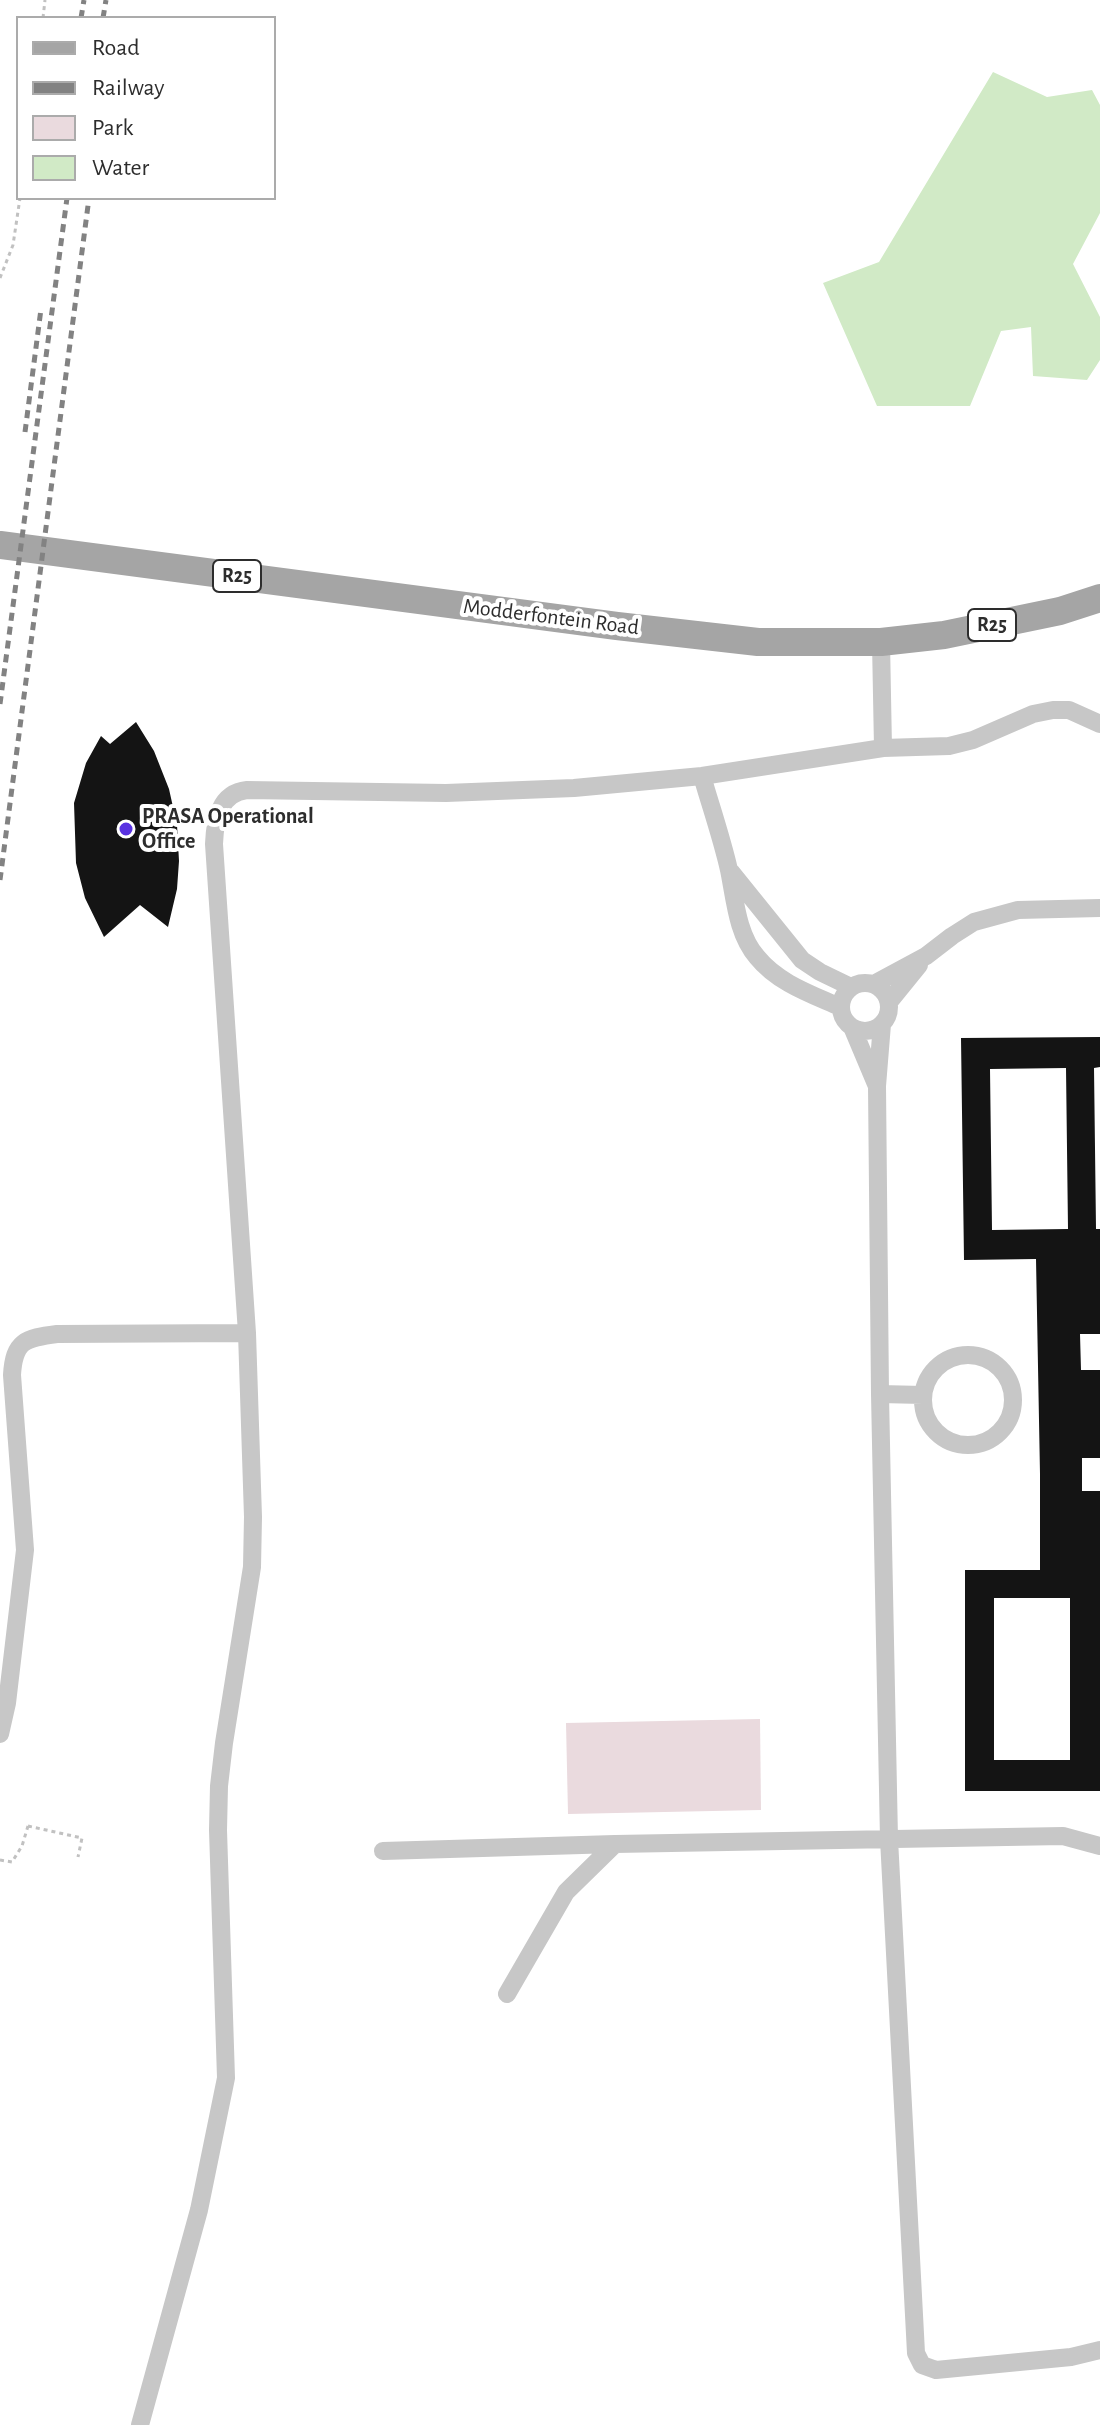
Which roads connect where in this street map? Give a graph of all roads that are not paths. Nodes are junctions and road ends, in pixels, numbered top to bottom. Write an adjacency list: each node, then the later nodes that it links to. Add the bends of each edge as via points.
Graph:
1 (0, 545): 3 (main road, Modderfontein Road / R25, via 758,642)
2 (1100, 598): 3 (main road, Modderfontein Road / R25, via 944,635)
3 (881, 642): 5 (street)
4 (1100, 724): 5 (street, via 1069,710 1053,710 961,744)
5 (883, 748): 6 (street)
6 (702, 776): 7 (street); 19 (street, via 446,793 247,790 224,802 214,844)
7 (729, 870): 9 (street); 11 (street, via 744,936)
8 (1100, 908): 10 (street, via 997,915 974,922)
9 (783, 939): 11 (street); 13 (street, via 802,960)
10 (926, 956): 12 (street); 14 (street)
11 (759, 959): 15 (street, via 782,980)
12 (874, 984): 13 (street); 14 (street)
13 (851, 987): 15 (street)
14 (889, 1002): 16 (street)
15 (840, 1007): 17 (street)
16 (882, 1024): 17 (street, via 868,1031); 18 (street)
17 (852, 1027): 18 (street)
18 (877, 1086): 20 (street)
19 (247, 1333): 22 (street, via 57,1334 24,1341 17,1350 12,1375 25,1550); 29 (street, via 252,1567 219,1786 226,2078 199,2210)
20 (880, 1394): 21 (street); 23 (street)
21 (923, 1395): 21 (street, via 936,1368 965,1355 994,1363 1012,1389 1013,1404 1009,1419 988,1440 957,1444 931,1426)
22 (0, 1734)
23 (889, 1839): 24 (street); 25 (street, via 1063,1836); 28 (street, via 918,2360 936,2370)
24 (615, 1844): 26 (street); 27 (street, via 566,1892)
25 (1100, 1846)
26 (383, 1851)
27 (507, 1994)
28 (1100, 2350)
29 (140, 2425)

